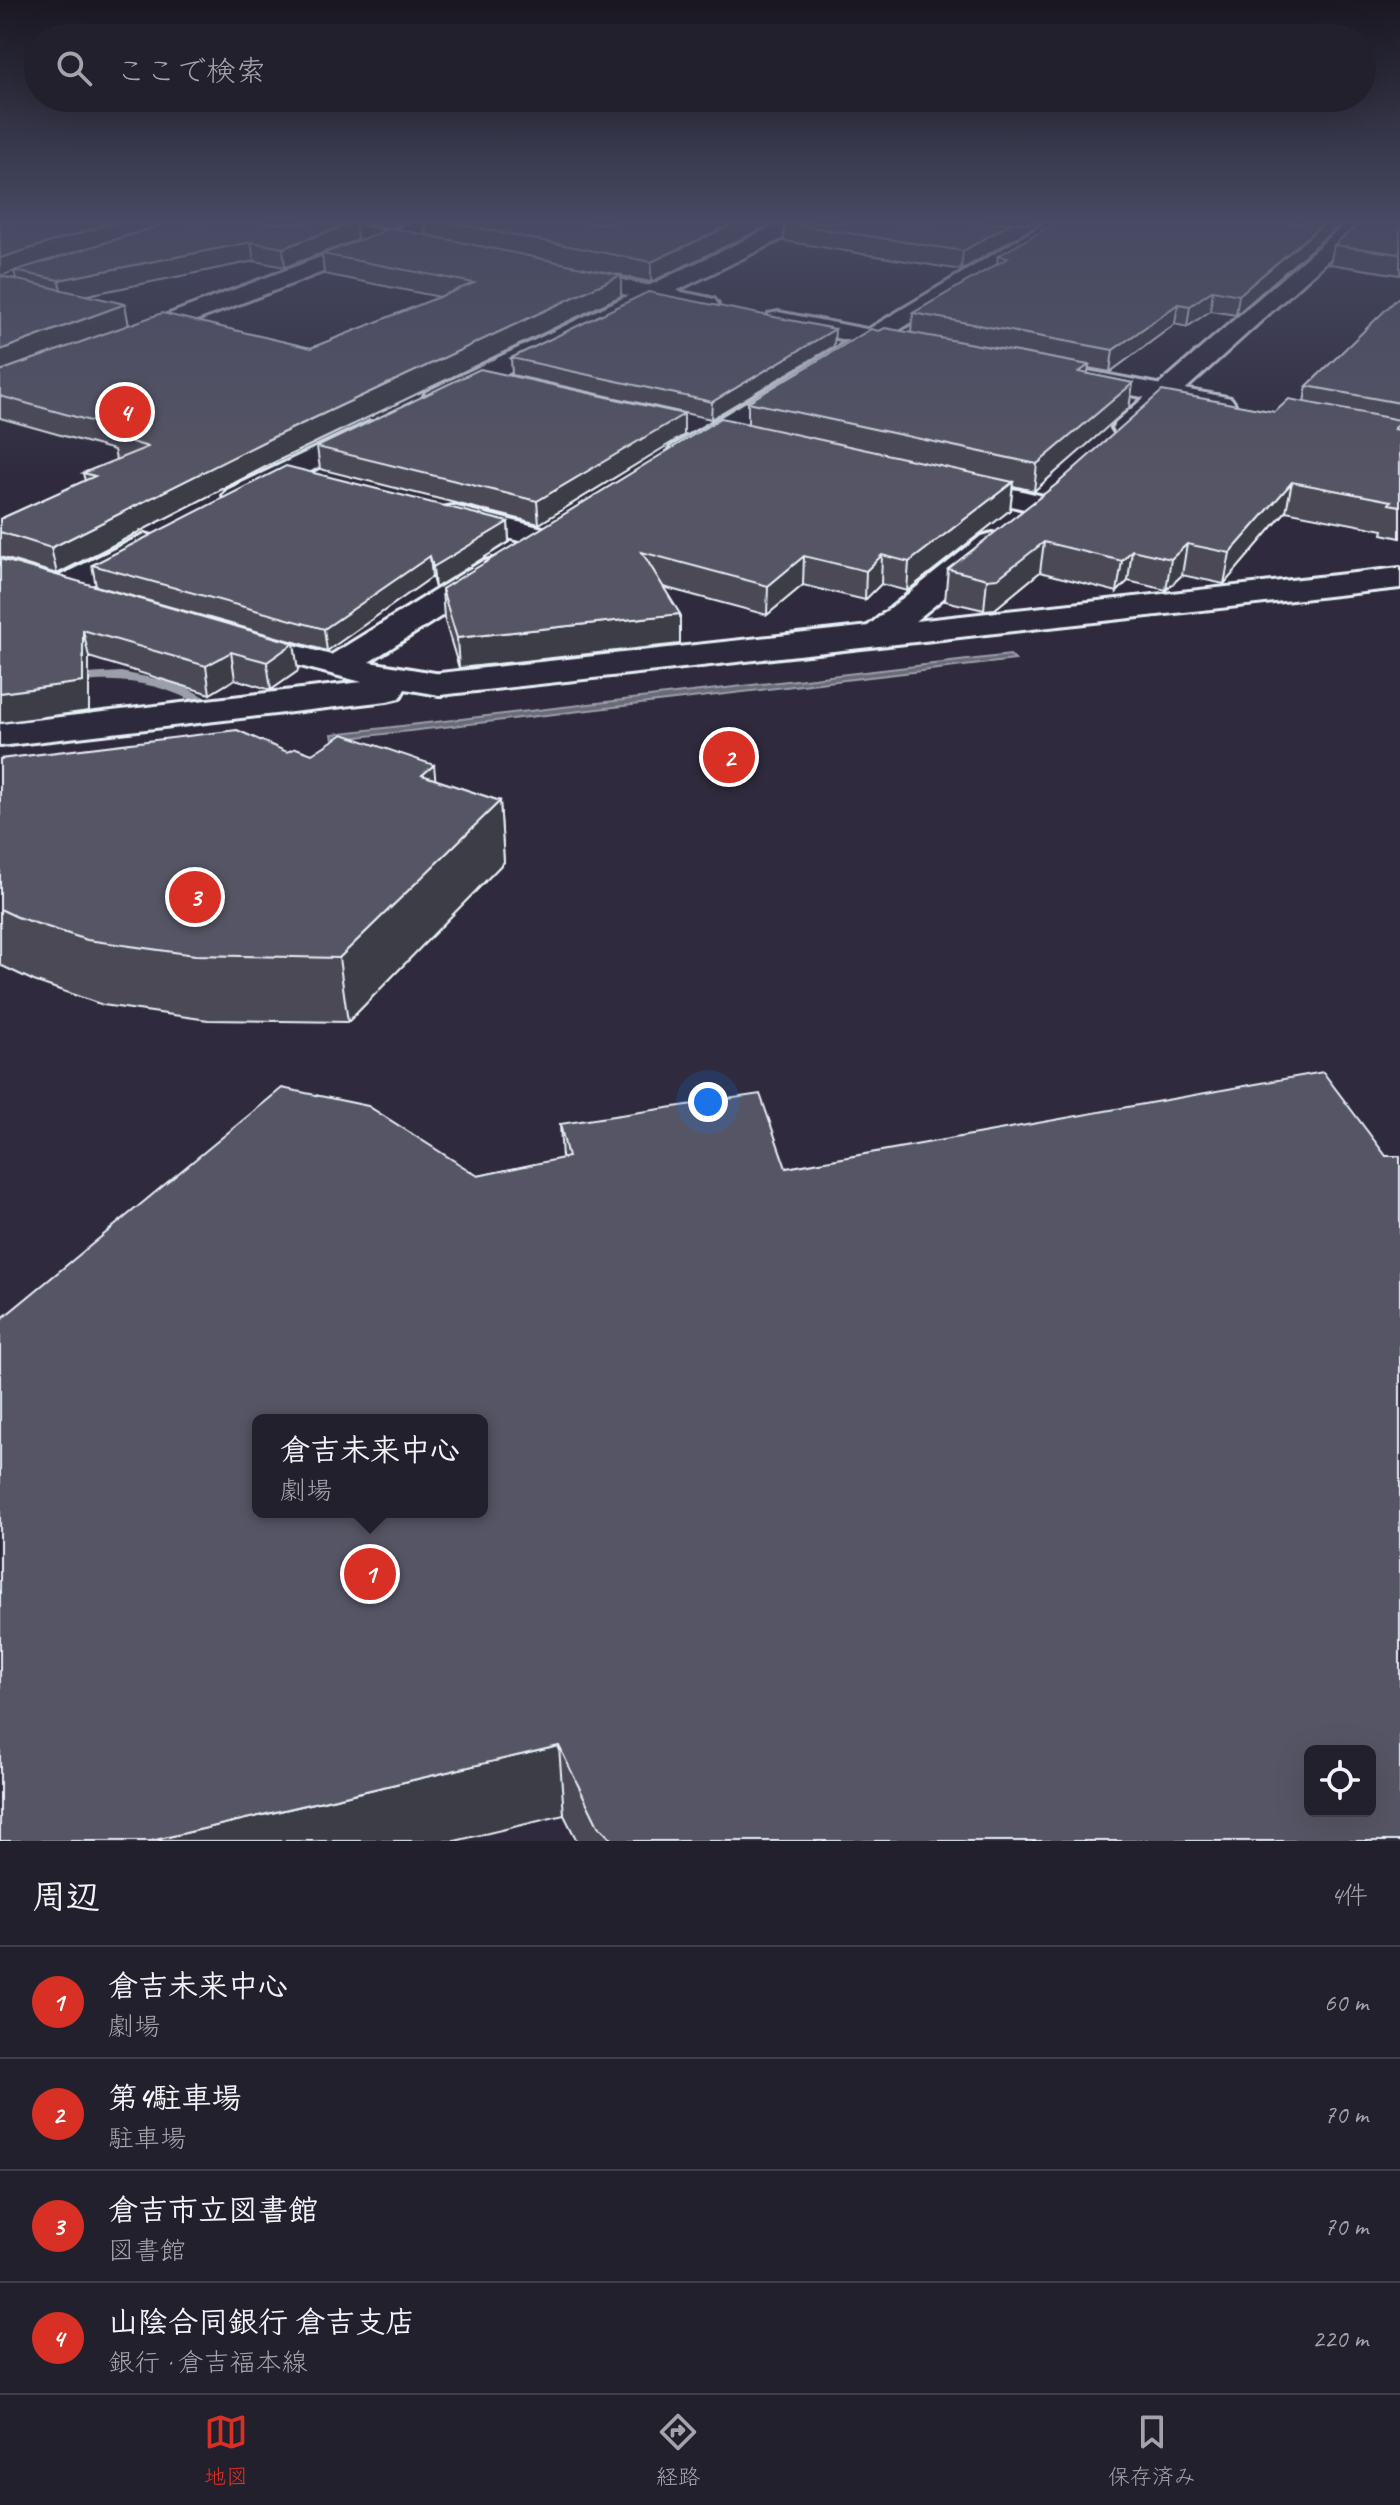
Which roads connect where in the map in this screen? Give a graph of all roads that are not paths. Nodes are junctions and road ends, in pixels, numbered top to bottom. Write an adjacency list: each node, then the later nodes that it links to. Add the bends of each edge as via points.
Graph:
1 (204, 309): 7 (street)
2 (620, 309): 10 (street)
3 (916, 309): 6 (street)
4 (1260, 309): 12 (street)
5 (760, 315): 6 (street)
6 (868, 337): 8 (street); 15 (street)
7 (104, 347)
8 (946, 352)
9 (1040, 370): 12 (street)
10 (478, 378): 11 (street); 18 (street)
11 (523, 388)
12 (1164, 393): 13 (street); 17 (street)
13 (1243, 408)
14 (672, 421): 15 (street)
15 (717, 431): 16 (street); 19 (street)
16 (747, 438)
17 (1108, 444)
18 (284, 472): 21 (street); 23 (street)
19 (650, 472)
20 (933, 480): 30 (street, via 1052,494)
21 (330, 484)
22 (421, 507): 26 (street)
23 (213, 509)
24 (570, 522): 26 (street)
25 (171, 531): 28 (street, via 44,584)
26 (544, 538): 31 (street)
27 (1400, 578): 30 (street)
28 (105, 602)
29 (213, 632): 31 (street)
30 (876, 636): 32 (street)
31 (336, 667): 32 (street)
32 (440, 684): 33 (street)
33 (0, 735)

